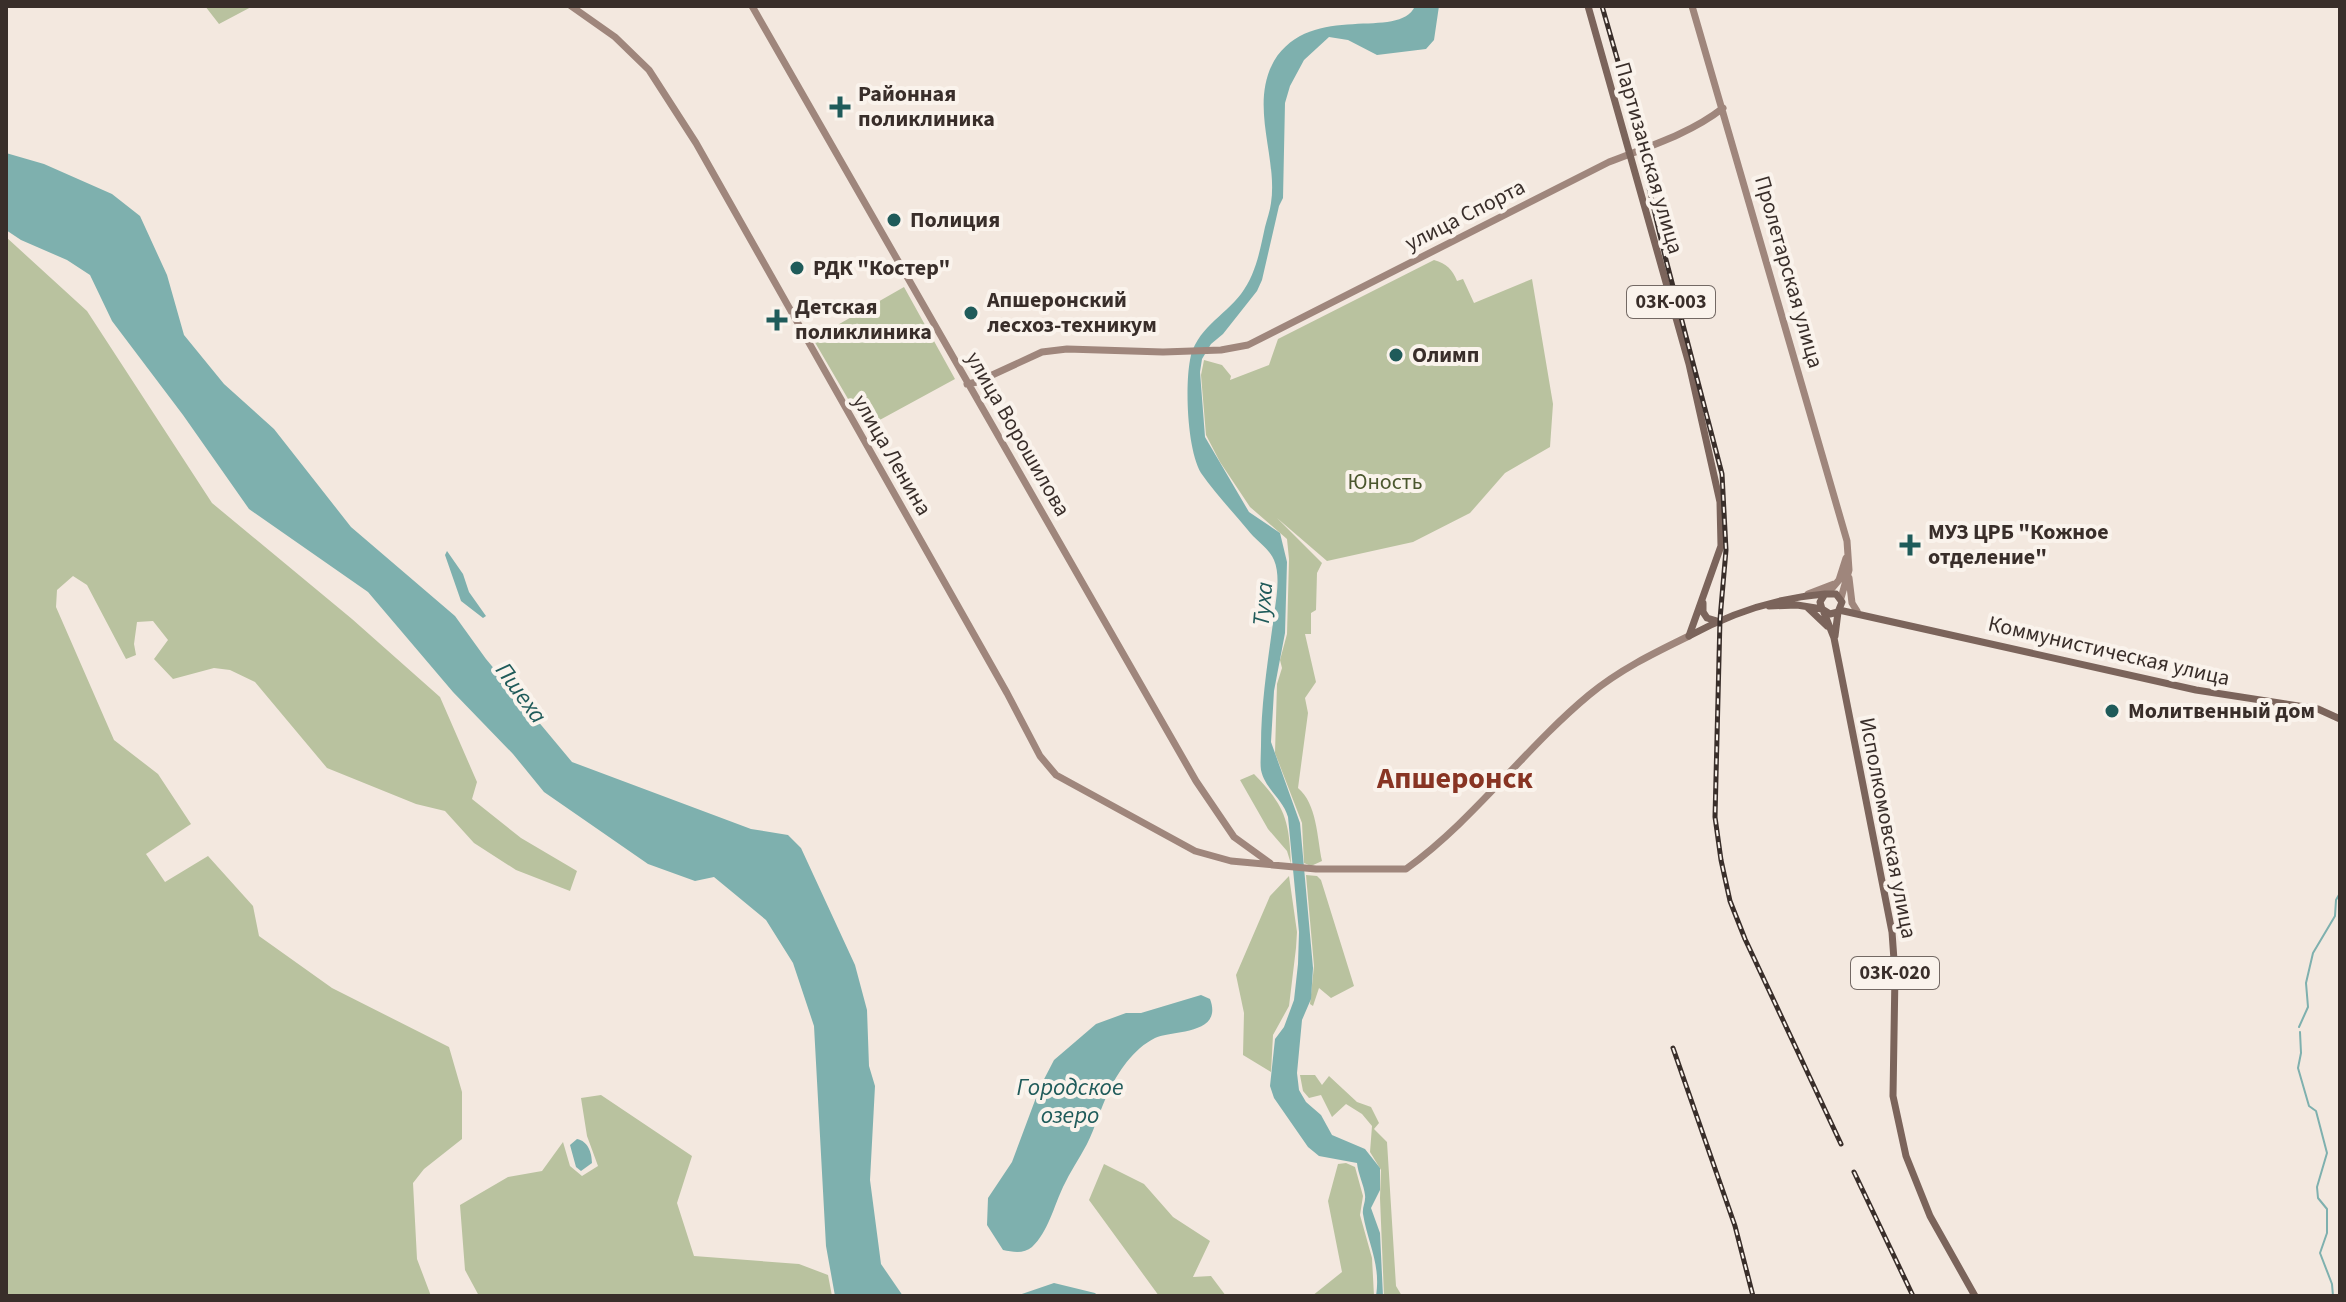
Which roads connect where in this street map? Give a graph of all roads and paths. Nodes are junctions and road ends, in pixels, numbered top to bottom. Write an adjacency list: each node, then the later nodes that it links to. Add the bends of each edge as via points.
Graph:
1 (571, 6): 25 (main road, улица Ленина, via 634,54 696,143 1040,756 1056,775 1195,851)
2 (752, 6): 7 (main road, улица Ворошилова)
3 (1588, 6): 6 (main road, Партизанская улица / 03К-003)
4 (1692, 6): 5 (main road, Пролетарская улица)
5 (1723, 108): 6 (main road, улица Спорта); 8 (main road, Пролетарская улица)
6 (1630, 154): 7 (main road, улица Спорта, via 1248,345 1221,350 1042,352); 14 (main road, Партизанская улица / 03К-003, via 1689,364 1720,502 1721,546)
7 (967, 384): 24 (main road, улица Ворошилова, via 1196,781)
8 (1847, 548): 9 (main road, Пролетарская улица); 10 (main road, Пролетарская улица)
9 (1849, 570): 13 (main road, Пролетарская улица); 19 (main road)
10 (1839, 580): 11 (main road, Пролетарская улица); 12 (main road)
11 (1827, 594): 12 (main road); 13 (main road); 17 (main road, via 1820,602)
12 (1804, 596): 16 (main road)
13 (1841, 599): 18 (main road); 19 (main road, Коммунистическая улица)
14 (1703, 601): 20 (main road, via 1707,618); 21 (main road, Партизанская улица)
15 (1807, 606): 16 (main road); 17 (main road); 22 (main road)
16 (1747, 609): 20 (main road)
17 (1823, 610): 18 (main road); 22 (main road, Исполкомовская улица)
18 (1838, 611): 19 (main road, Коммунистическая улица); 22 (main road, Исполкомовская улица)
19 (1857, 612): 22 (main road, via 1842,620); 23 (main road, Коммунистическая улица, via 2196,690 2318,709)
20 (1717, 621): 21 (main road)
21 (1689, 636): 26 (main road, улица Ленина, via 1633,664 1587,697 1406,869)
22 (1834, 638): 27 (main road, Исполкомовская улица / 03К-020, via 1892,932 1893,1096 1906,1156 1930,1216)
23 (2340, 719)
24 (1241, 843): 25 (main road, via 1242,854); 26 (main road, улица Ворошилова)
25 (1231, 861): 26 (main road, улица Ленина)
26 (1272, 864)
27 (1975, 1296)

